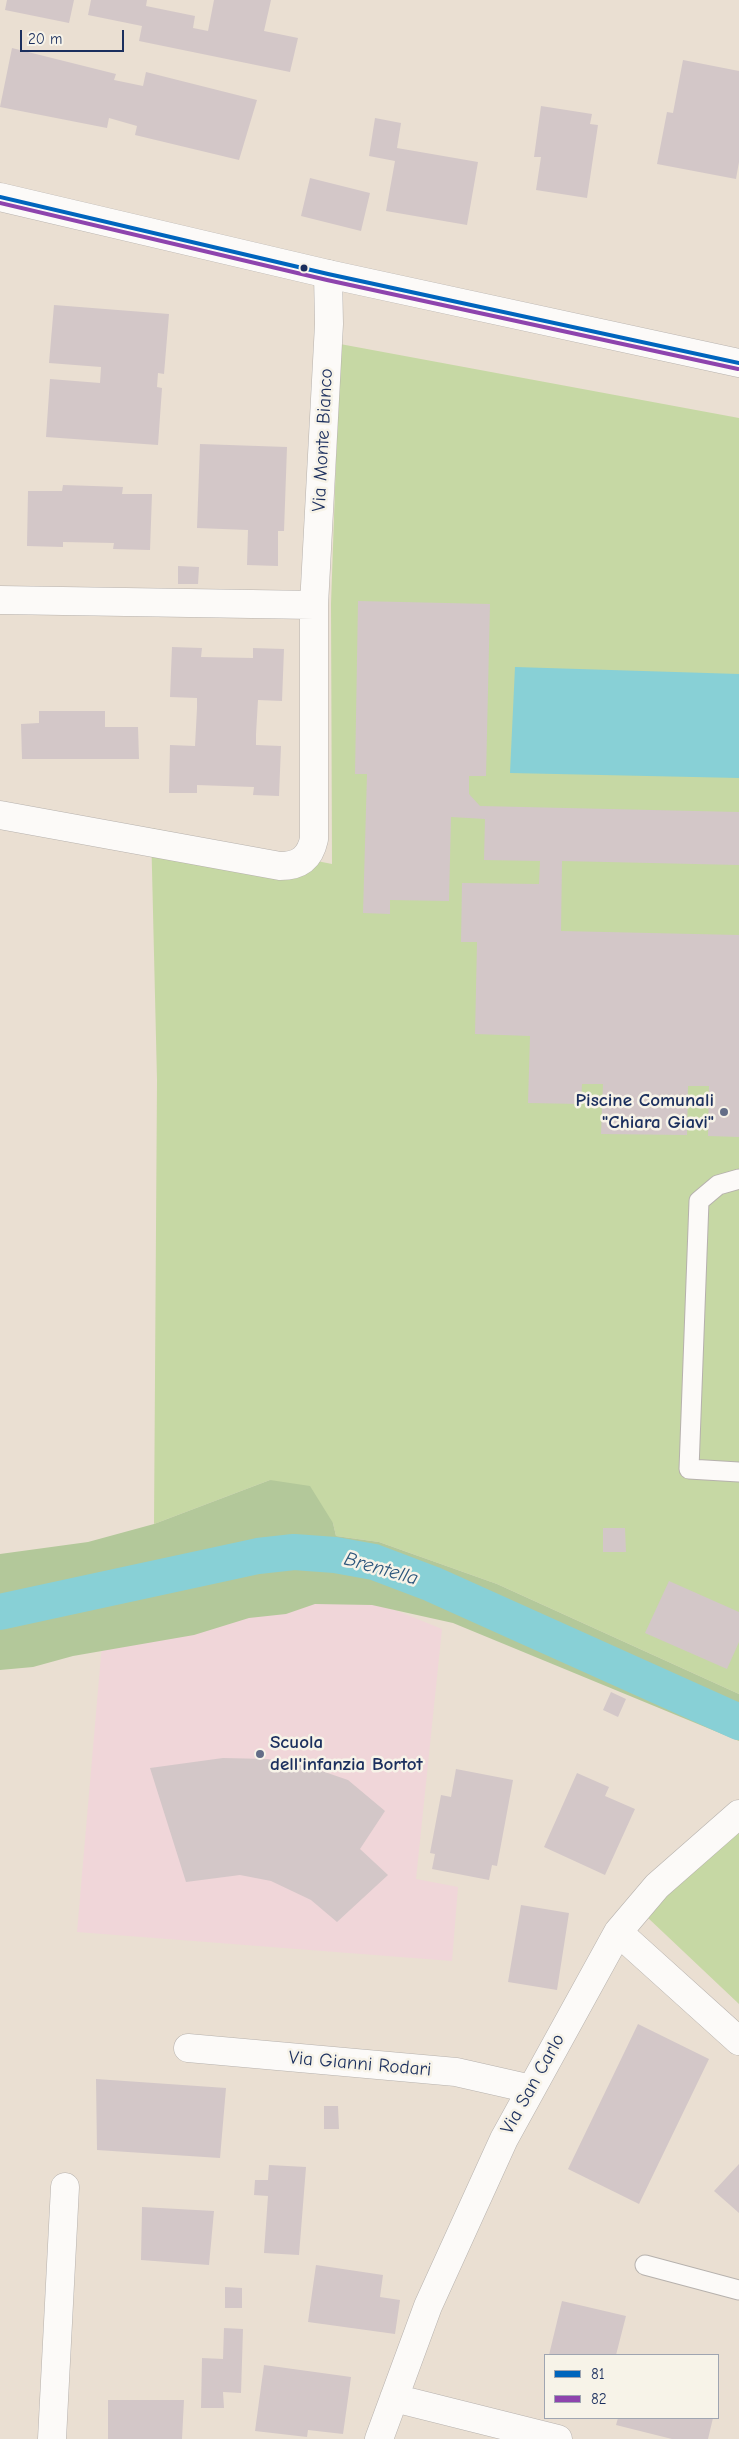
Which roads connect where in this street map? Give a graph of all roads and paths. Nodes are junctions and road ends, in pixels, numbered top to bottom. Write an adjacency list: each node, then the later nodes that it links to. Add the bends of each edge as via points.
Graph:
1 (0, 197): 2 (street)
2 (328, 274): 3 (street); 5 (street, Via Monte Bianco, via 329,324)
3 (739, 363)
4 (0, 600): 5 (street)
5 (314, 605): 6 (street, Via Monte Bianco, via 314,839 312,849 299,863 280,866)
6 (0, 815)
7 (739, 1179): 8 (lane, via 718,1185 699,1201 688,1469)
8 (739, 1472)
9 (739, 1814): 10 (street, Via San Carlo, via 657,1886)
10 (618, 1932): 11 (street); 13 (street, Via San Carlo)
11 (739, 2041)
12 (188, 2048): 13 (street, Via Gianni Rodari, via 456,2072)
13 (531, 2089): 17 (street, Via San Carlo, via 504,2139 428,2306)
14 (65, 2187): 18 (street)
15 (645, 2265): 16 (lane)
16 (739, 2290)
17 (394, 2398): 19 (street, Via San Carlo); 20 (street)
18 (52, 2439)
19 (378, 2439)
20 (558, 2439)

